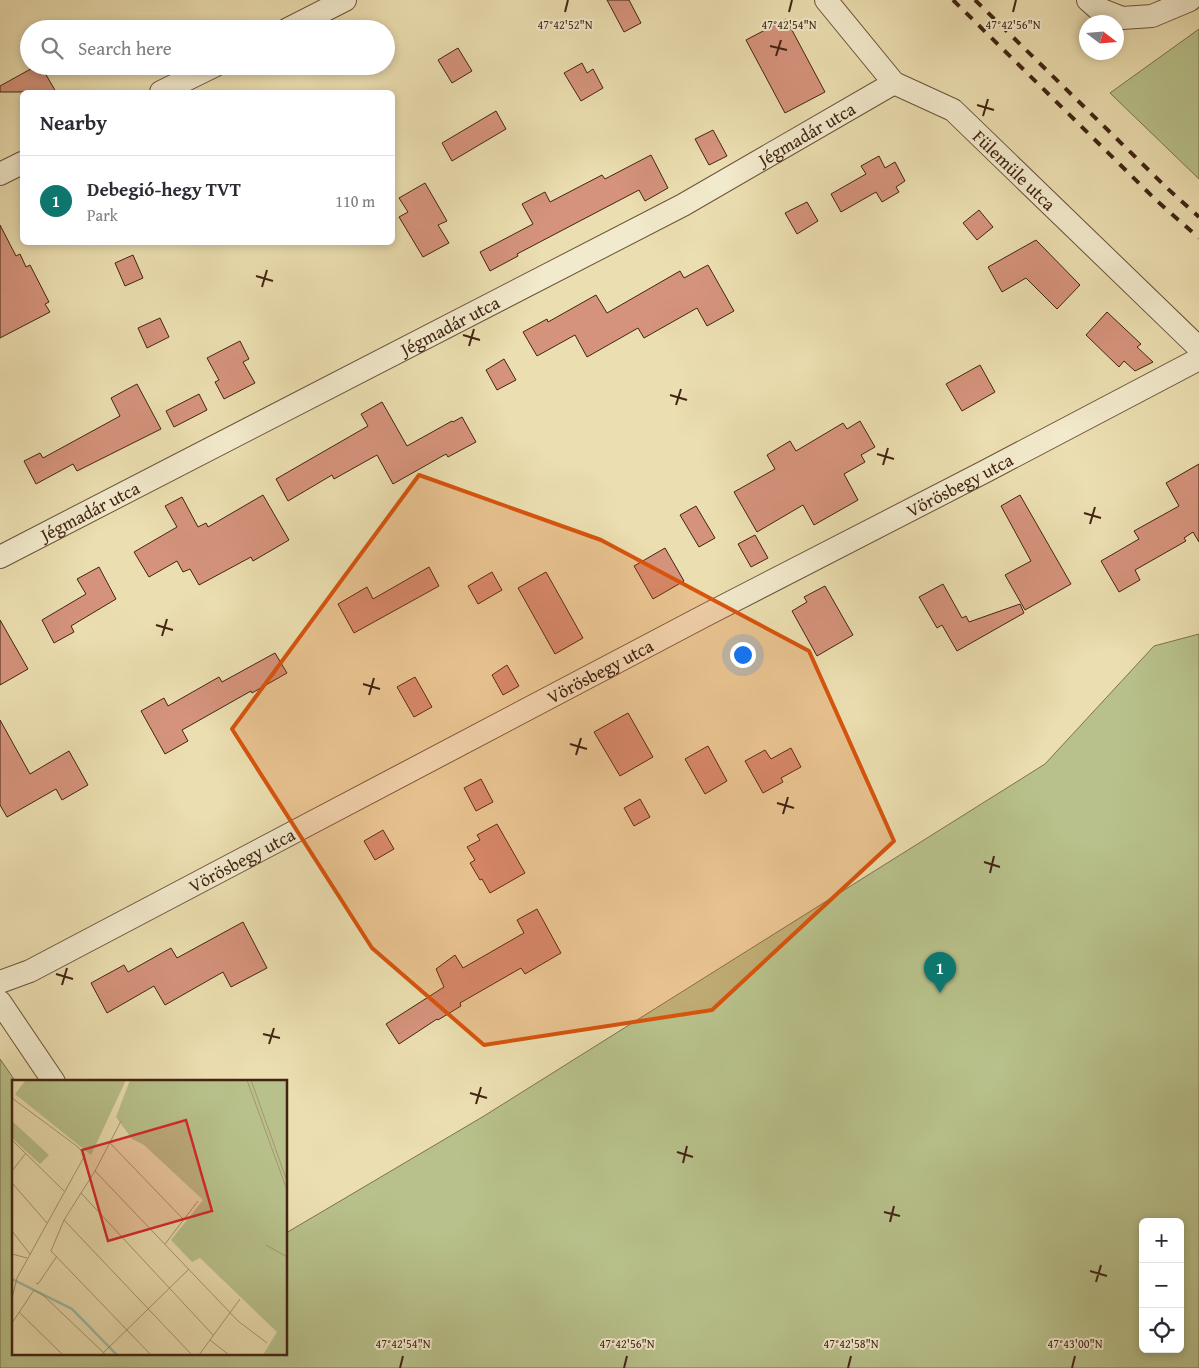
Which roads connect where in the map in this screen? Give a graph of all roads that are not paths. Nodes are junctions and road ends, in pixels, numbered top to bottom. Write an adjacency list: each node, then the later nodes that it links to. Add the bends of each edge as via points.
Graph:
1 (345, 0): 5 (street)
2 (826, 0): 7 (street, Fülemüle utca)
3 (1088, 0): 4 (street, via 1097,8 1122,18 1152,16)
4 (1190, 0)
5 (306, 20)
6 (196, 75): 8 (street)
7 (894, 83): 11 (street, Fülemüle utca, via 953,110); 13 (street, Jégmadár utca, via 683,205)
8 (166, 90)
9 (20, 163): 10 (street)
10 (0, 174)
11 (1199, 348)
12 (1199, 359): 14 (street, Vörösbegy utca, via 39,966)
13 (0, 557)
14 (0, 982)
15 (0, 1002): 16 (street)
16 (53, 1080)

